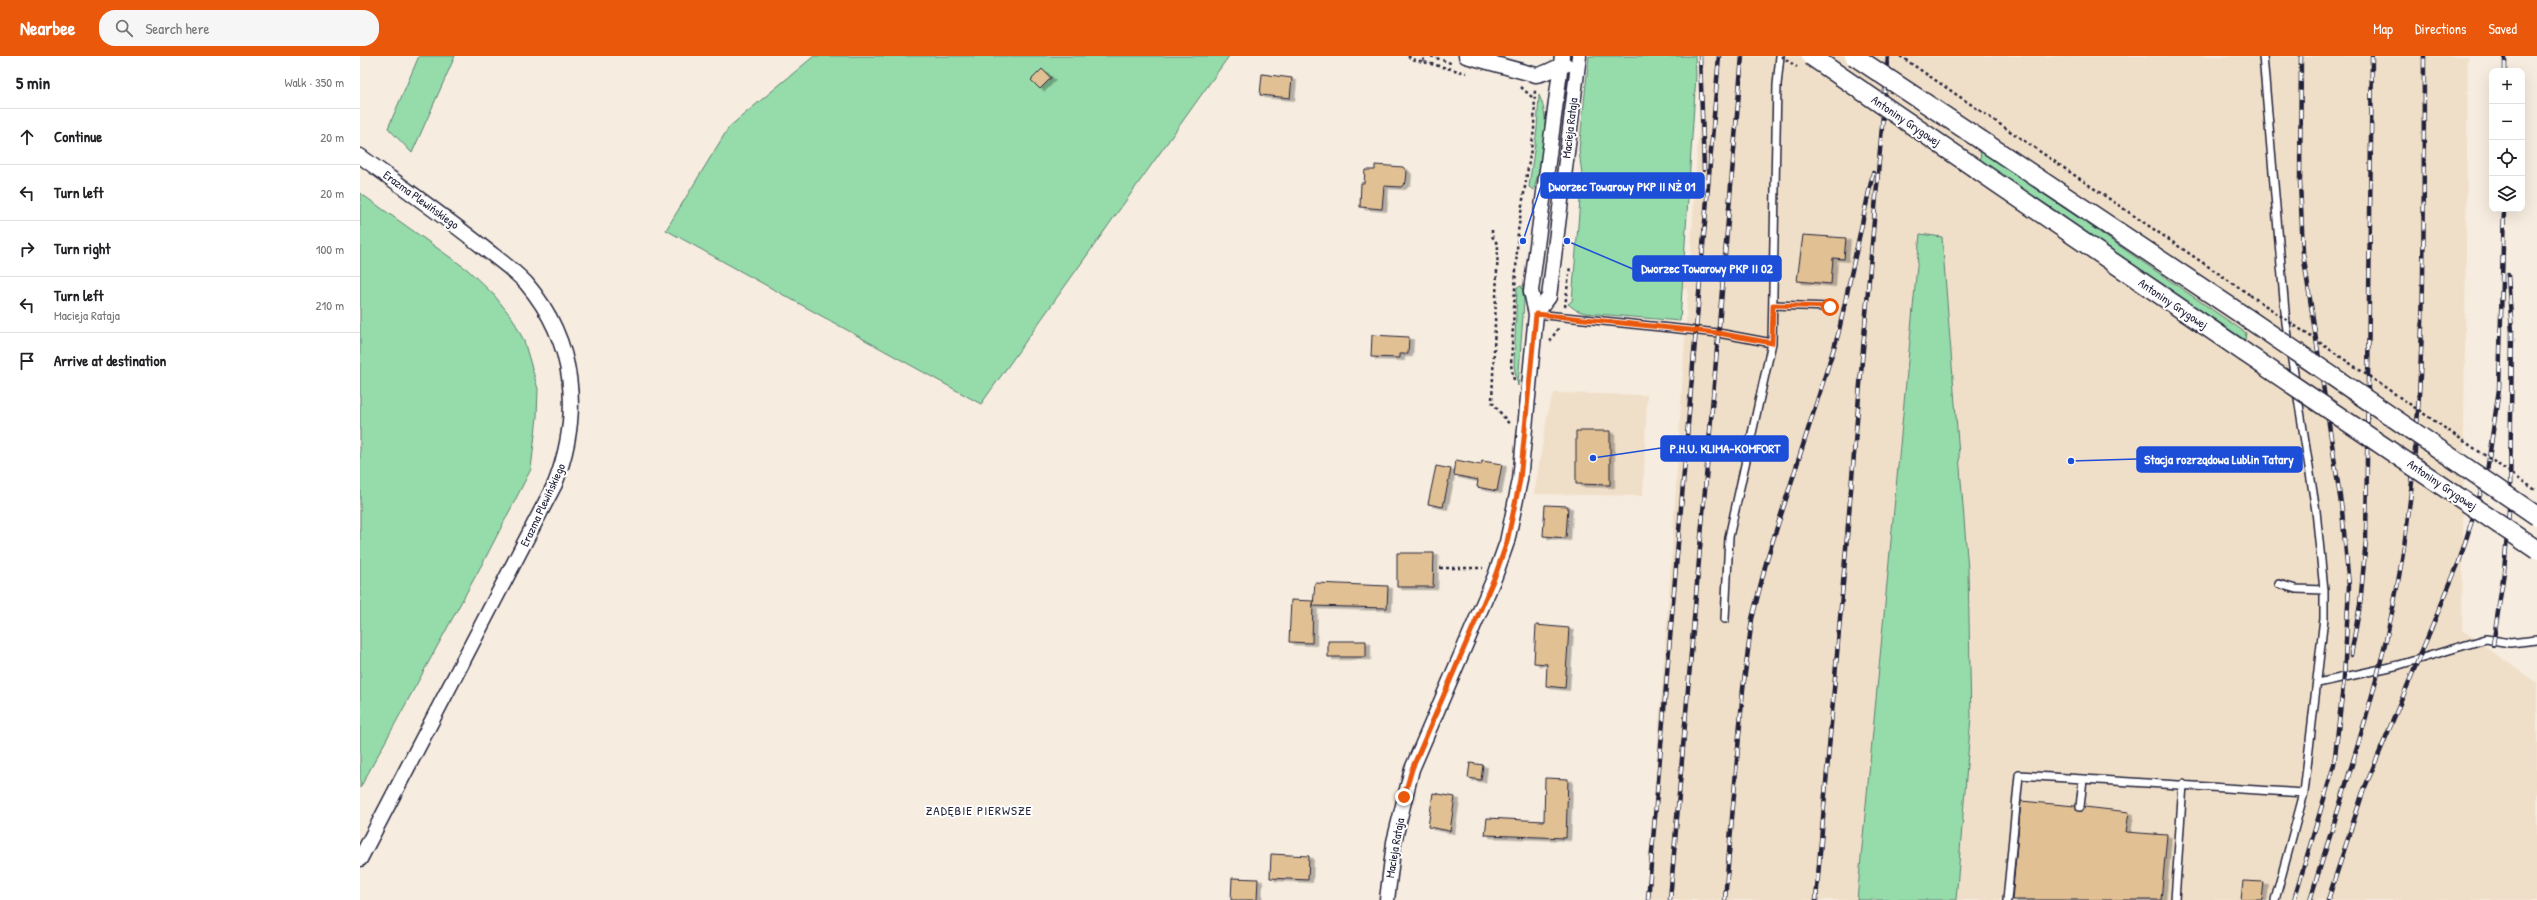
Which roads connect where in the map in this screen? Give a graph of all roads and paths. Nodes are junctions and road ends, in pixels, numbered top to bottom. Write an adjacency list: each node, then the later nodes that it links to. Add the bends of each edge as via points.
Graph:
1 (1425, 56): 9 (path)
2 (1466, 56): 8 (street, via 1536,75 1548,74)
3 (1780, 56): 13 (lane, via 1777,85)
4 (1811, 56): 20 (street, Antoniny Grygowej, bridge)
5 (1854, 56): 19 (street, Antoniny Grygowej, bridge, via 2247,318)
6 (1900, 56): 18 (path, bridge)
7 (2263, 56): 24 (lane, via 2286,323 2316,511)
8 (1558, 59): 10 (street); 15 (street, Macieja Rataja, via 1531,291)
9 (1423, 61)
10 (1578, 61): 15 (street, Macieja Rataja, via 1549,297)
11 (360, 156): 32 (street, Erazma Plewińskiego, via 470,237 525,282 555,328 567,365 572,406 568,443 555,484)
12 (1492, 230): 17 (path, via 1492,236 1498,245 1492,402)
13 (1773, 305): 14 (lane); 16 (lane)
14 (1830, 307)
15 (1536, 314): 16 (lane, via 1718,333); 22 (street, Macieja Rataja, via 1520,480 1507,542)
16 (1772, 343): 25 (lane, via 1729,537)
17 (1513, 429)
18 (2537, 491)
19 (2537, 516)
20 (2537, 550)
21 (1440, 568): 22 (path)
22 (1498, 568): 33 (street, Macieja Rataja, via 1412,769 1394,842)
23 (2279, 584): 24 (lane, via 2296,589)
24 (2324, 590): 27 (lane)
25 (1725, 619)
26 (2537, 640): 27 (lane, via 2510,643 2486,639 2399,665)
27 (2318, 683): 30 (lane)
28 (2083, 779): 29 (lane); 31 (lane); 34 (lane, via 2019,775)
29 (2183, 784): 30 (lane); 35 (lane)
30 (2304, 793): 36 (lane)
31 (2080, 807)
32 (360, 859)
33 (1387, 900)
34 (2007, 900)
35 (2175, 900)
36 (2275, 900)

